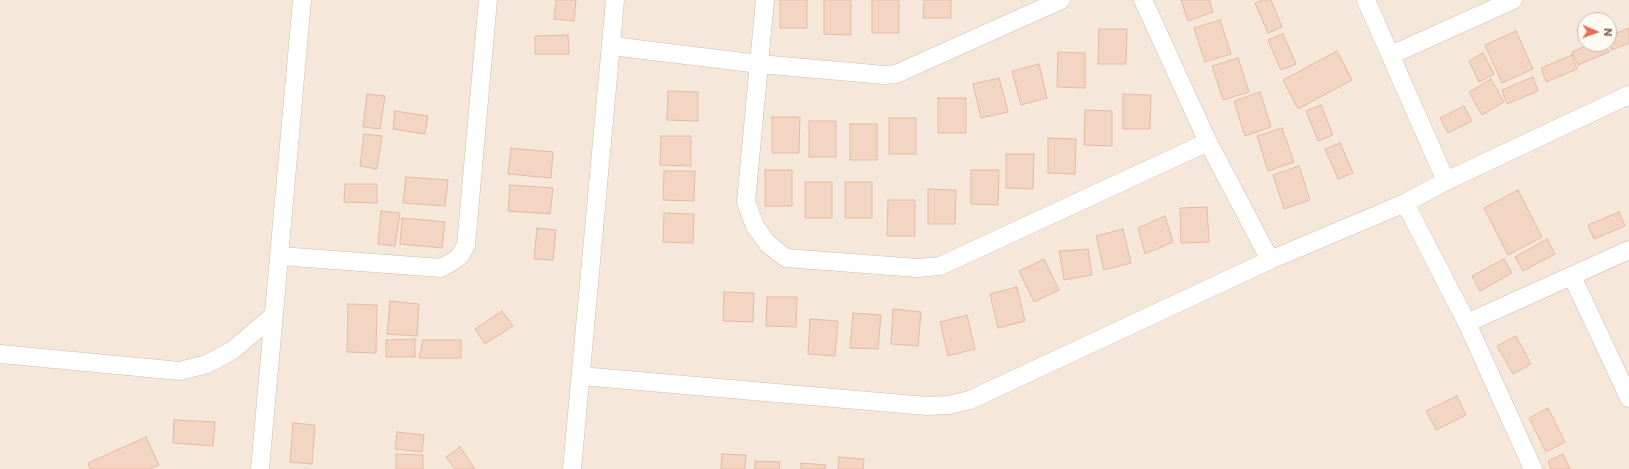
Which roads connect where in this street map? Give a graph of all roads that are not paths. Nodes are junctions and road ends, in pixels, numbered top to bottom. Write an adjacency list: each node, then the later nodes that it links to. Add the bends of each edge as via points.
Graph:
1 (302, 0): 17 (street)
2 (488, 0): 17 (street, via 466,245 460,256 441,268)
3 (615, 0): 9 (street)
4 (765, 0): 11 (street)
5 (1061, 0): 11 (street, via 896,74)
6 (1143, 0): 13 (street)
7 (1366, 0): 10 (street)
8 (1513, 0): 10 (street)
9 (612, 46): 11 (street); 23 (street)
10 (1391, 55): 14 (street)
11 (759, 64): 13 (street, via 746,202 755,226 768,244 786,258 917,268 940,266)
12 (1629, 95): 14 (street)
13 (1208, 142): 18 (street)
14 (1446, 181): 15 (street)
15 (1405, 203): 18 (street); 21 (street)
16 (1629, 250): 19 (street)
17 (280, 256): 20 (street)
18 (1270, 260): 23 (street, via 970,400 950,405 918,405)
19 (1572, 276): 21 (street); 24 (street)
20 (274, 315): 22 (street, via 233,350 207,364 180,371); 26 (street)
21 (1467, 323): 25 (street)
22 (0, 354)
23 (581, 376): 27 (street)
24 (1629, 398)
25 (1529, 468)
26 (260, 469)
27 (572, 469)

